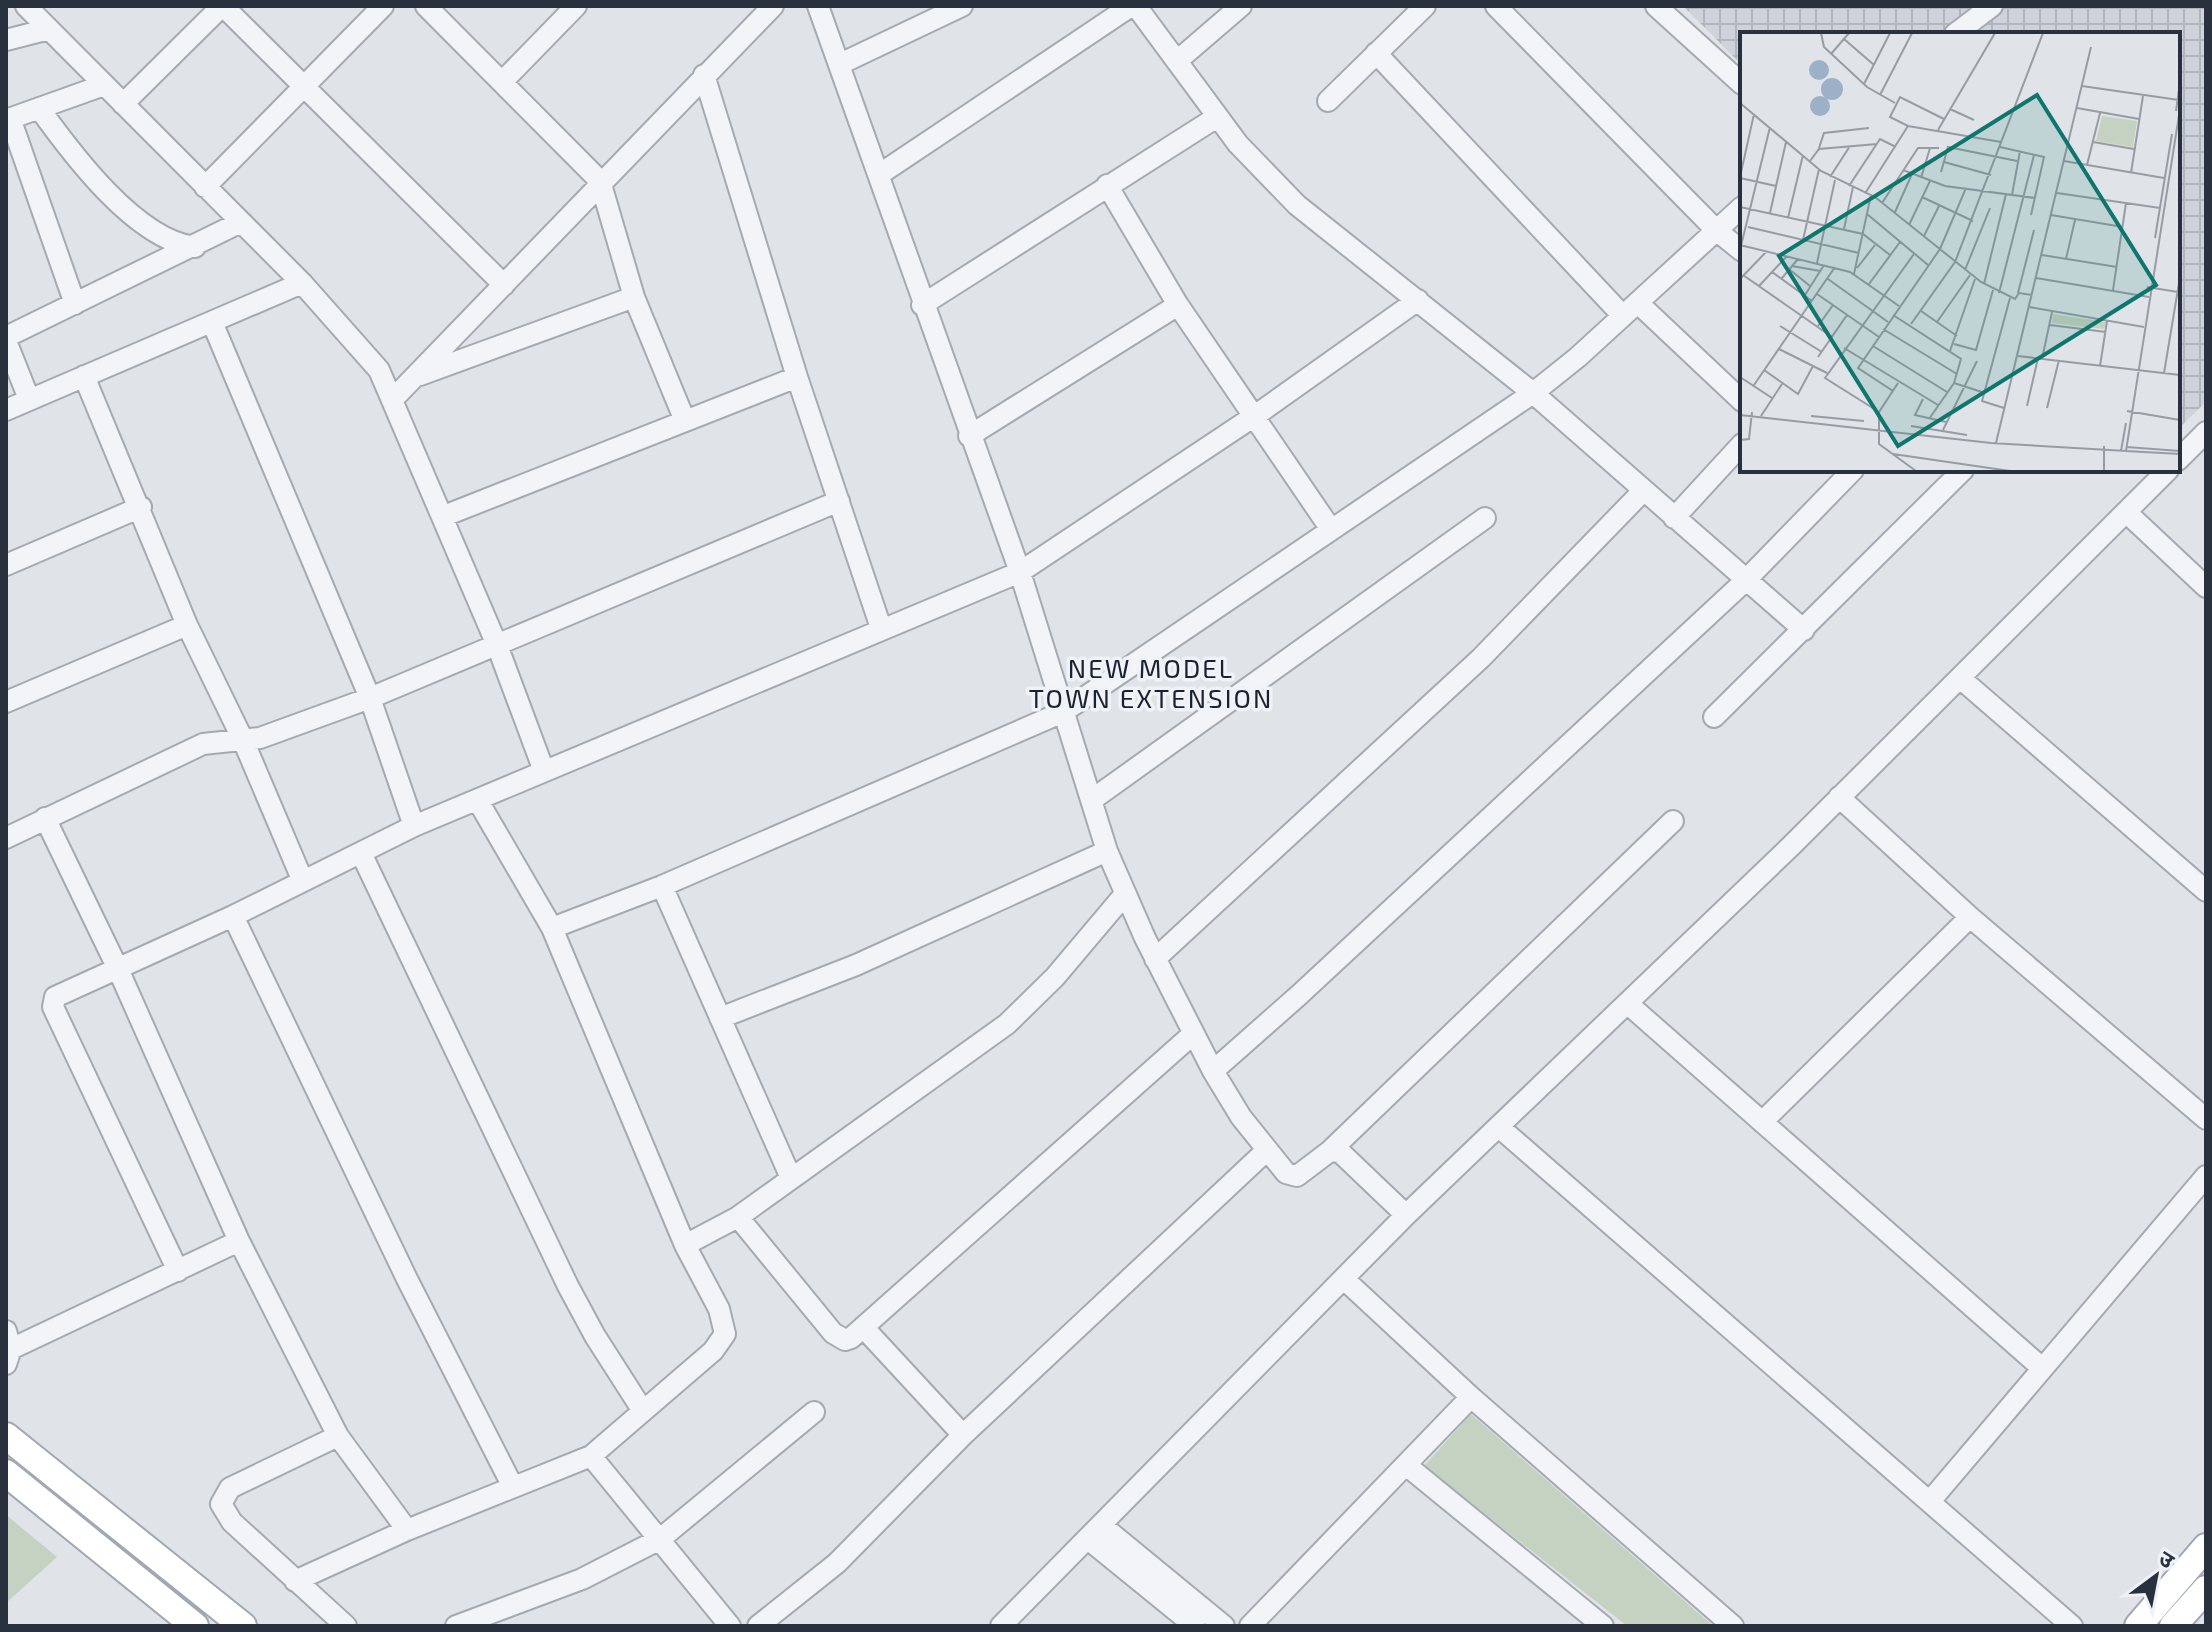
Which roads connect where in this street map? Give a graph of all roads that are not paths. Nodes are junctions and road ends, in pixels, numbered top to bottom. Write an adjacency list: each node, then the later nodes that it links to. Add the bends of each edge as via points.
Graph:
1 (26, 6): 15 (street)
2 (222, 6): 25 (street); 27 (street)
3 (383, 6): 25 (street)
4 (426, 6): 22 (street)
5 (576, 6): 22 (street)
6 (773, 6): 21 (street)
7 (818, 6): 20 (street)
8 (962, 6): 20 (street)
9 (1134, 6): 19 (street); 31 (street)
10 (1241, 6): 19 (street)
11 (1425, 6): 18 (street)
12 (1496, 6): 37 (street)
13 (1656, 6): 23 (street)
14 (1992, 6): 16 (street)
15 (49, 29): 17 (street); 24 (street)
16 (1958, 32)
17 (6, 40)
18 (1376, 53): 26 (street); 47 (street)
19 (1177, 61): 29 (street)
20 (840, 64): 31 (street)
21 (704, 75): 32 (street); 52 (street)
22 (502, 82): 32 (street)
23 (1740, 82)
24 (104, 85): 27 (street); 28 (street)
25 (304, 88): 34 (street); 41 (street)
26 (1328, 101)
27 (123, 104): 34 (street)
28 (39, 108): 30 (street); 38 (street, via 66,146 119,200 160,234)
29 (1217, 117): 33 (street); 43 (street, via 1297,205)
30 (8, 119): 44 (street)
31 (880, 174): 45 (street)
32 (600, 181): 41 (street); 42 (street)
33 (1107, 185): 45 (street); 46 (street)
34 (205, 187): 36 (street)
35 (1740, 209): 37 (street)
36 (239, 223): 38 (street); 40 (street)
37 (1716, 230): 39 (street); 47 (street)
38 (195, 247): 44 (street)
39 (1740, 249)
40 (302, 283): 48 (street); 54 (street, via 379,370)
41 (504, 285): 51 (street)
42 (634, 297): 51 (street); 59 (street)
43 (1418, 300): 53 (street); 58 (street)
44 (75, 304): 49 (street)
45 (922, 305): 61 (street)
46 (1178, 305): 58 (street); 61 (street)
47 (1631, 310): 53 (street); 56 (street)
48 (212, 322): 50 (street); 85 (street)
49 (6, 339): 55 (street)
50 (84, 376): 55 (street); 69 (street)
51 (414, 377): 54 (street)
52 (797, 377): 59 (street); 68 (street)
53 (1533, 393): 67 (street); 74 (street)
54 (394, 398): 71 (street)
55 (29, 399): 57 (street)
56 (1740, 399)
57 (6, 410)
58 (1256, 415): 74 (street); 76 (street)
59 (685, 421): 71 (street)
60 (2206, 432): 63 (street)
61 (969, 436): 76 (street)
62 (1740, 446): 73 (street)
63 (2180, 458)
64 (1851, 472): 77 (street)
65 (1961, 472): 81 (street)
66 (2166, 472): 70 (street)
67 (1643, 491): 73 (street); 106 (street, via 1481,658)
68 (839, 501): 80 (street); 82 (street)
69 (141, 507): 75 (street); 79 (street)
70 (2126, 512): 78 (street); 83 (street)
71 (444, 516): 82 (street)
72 (1485, 518): 91 (street)
73 (1674, 518): 77 (street)
74 (1330, 528): 86 (street)
75 (6, 565)
76 (1020, 572): 80 (street); 86 (street)
77 (1745, 581): 81 (street); 111 (street)
78 (2206, 587)
79 (187, 625): 84 (street); 88 (street)
80 (881, 628): 89 (street)
81 (1804, 630): 87 (street)
82 (497, 645): 85 (street); 89 (street)
83 (1960, 678): 90 (street); 101 (street)
84 (8, 695)
85 (370, 698): 88 (street, via 274,734); 95 (street)
86 (1063, 712): 91 (street); 100 (street)
87 (1714, 717)
88 (243, 740): 93 (street, via 203,744); 99 (street)
89 (544, 771): 92 (street)
90 (1839, 797): 104 (street); 108 (street)
91 (1093, 799): 97 (street)
92 (478, 801): 95 (street); 105 (street)
93 (45, 818): 96 (street); 107 (street)
94 (1673, 821): 116 (street)
95 (414, 826): 98 (street)
96 (6, 838)
97 (1107, 851): 102 (street); 109 (street, via 856,965)
98 (361, 853): 99 (street); 129 (street, via 568,1286)
99 (302, 879): 103 (street)
100 (662, 886): 105 (street); 109 (street)
101 (2206, 891)
102 (1125, 894): 106 (street); 118 (street, via 1007,1024)
103 (233, 916): 107 (street); 137 (street)
104 (1970, 917): 112 (street); 113 (street)
105 (552, 928): 122 (street)
106 (1155, 959): 110 (street)
107 (118, 969): 121 (street); 123 (street, via 52,1002)
108 (1627, 1003): 113 (street); 114 (street)
109 (720, 1018): 118 (street)
110 (1193, 1034): 111 (street); 125 (street)
111 (1213, 1071): 115 (street)
112 (2206, 1119)
113 (1762, 1122): 127 (street)
114 (1499, 1127): 119 (street); 138 (street)
115 (1266, 1151): 116 (street, via 1292,1177); 131 (street)
116 (1330, 1151): 119 (street, via 1340,1152)
117 (2206, 1176): 127 (street)
118 (791, 1178): 120 (street)
119 (1406, 1215): 124 (street)
120 (738, 1217): 122 (street); 125 (street, via 833,1333 845,1340)
121 (239, 1241): 123 (street); 133 (street)
122 (685, 1245): 129 (street, via 719,1309 725,1334 713,1351)
123 (178, 1271): 126 (street)
124 (1345, 1280): 128 (street); 140 (street)
125 (863, 1327): 131 (street)
126 (8, 1348)
127 (2042, 1368): 138 (street)
128 (1471, 1397): 135 (street); 156 (street)
129 (643, 1411): 134 (street)
130 (814, 1412): 141 (street)
131 (963, 1435): 152 (street, via 829,1570)
132 (6, 1436): 148 (main road)
133 (338, 1436): 139 (street); 143 (street, via 230,1488 221,1504 232,1522)
134 (591, 1456): 137 (street); 141 (street)
135 (1406, 1465): 154 (street); 155 (street)
136 (6, 1473): 147 (main road)
137 (513, 1487): 139 (street)
138 (1931, 1500): 157 (street)
139 (407, 1530): 143 (street)
140 (1094, 1532): 146 (street); 153 (street)
141 (660, 1539): 150 (street, via 582,1579); 151 (street)
142 (2206, 1547): 145 (main road)
143 (295, 1581): 149 (street)
144 (2206, 1589): 158 (main road)
145 (2146, 1617): 158 (street)
146 (1210, 1624)
147 (195, 1626)
148 (243, 1626)
149 (346, 1626)
150 (456, 1626)
151 (730, 1626)
152 (758, 1626)
153 (1001, 1626)
154 (1250, 1626)
155 (1603, 1626)
156 (1733, 1626)
157 (2072, 1626)
158 (2174, 1626)

